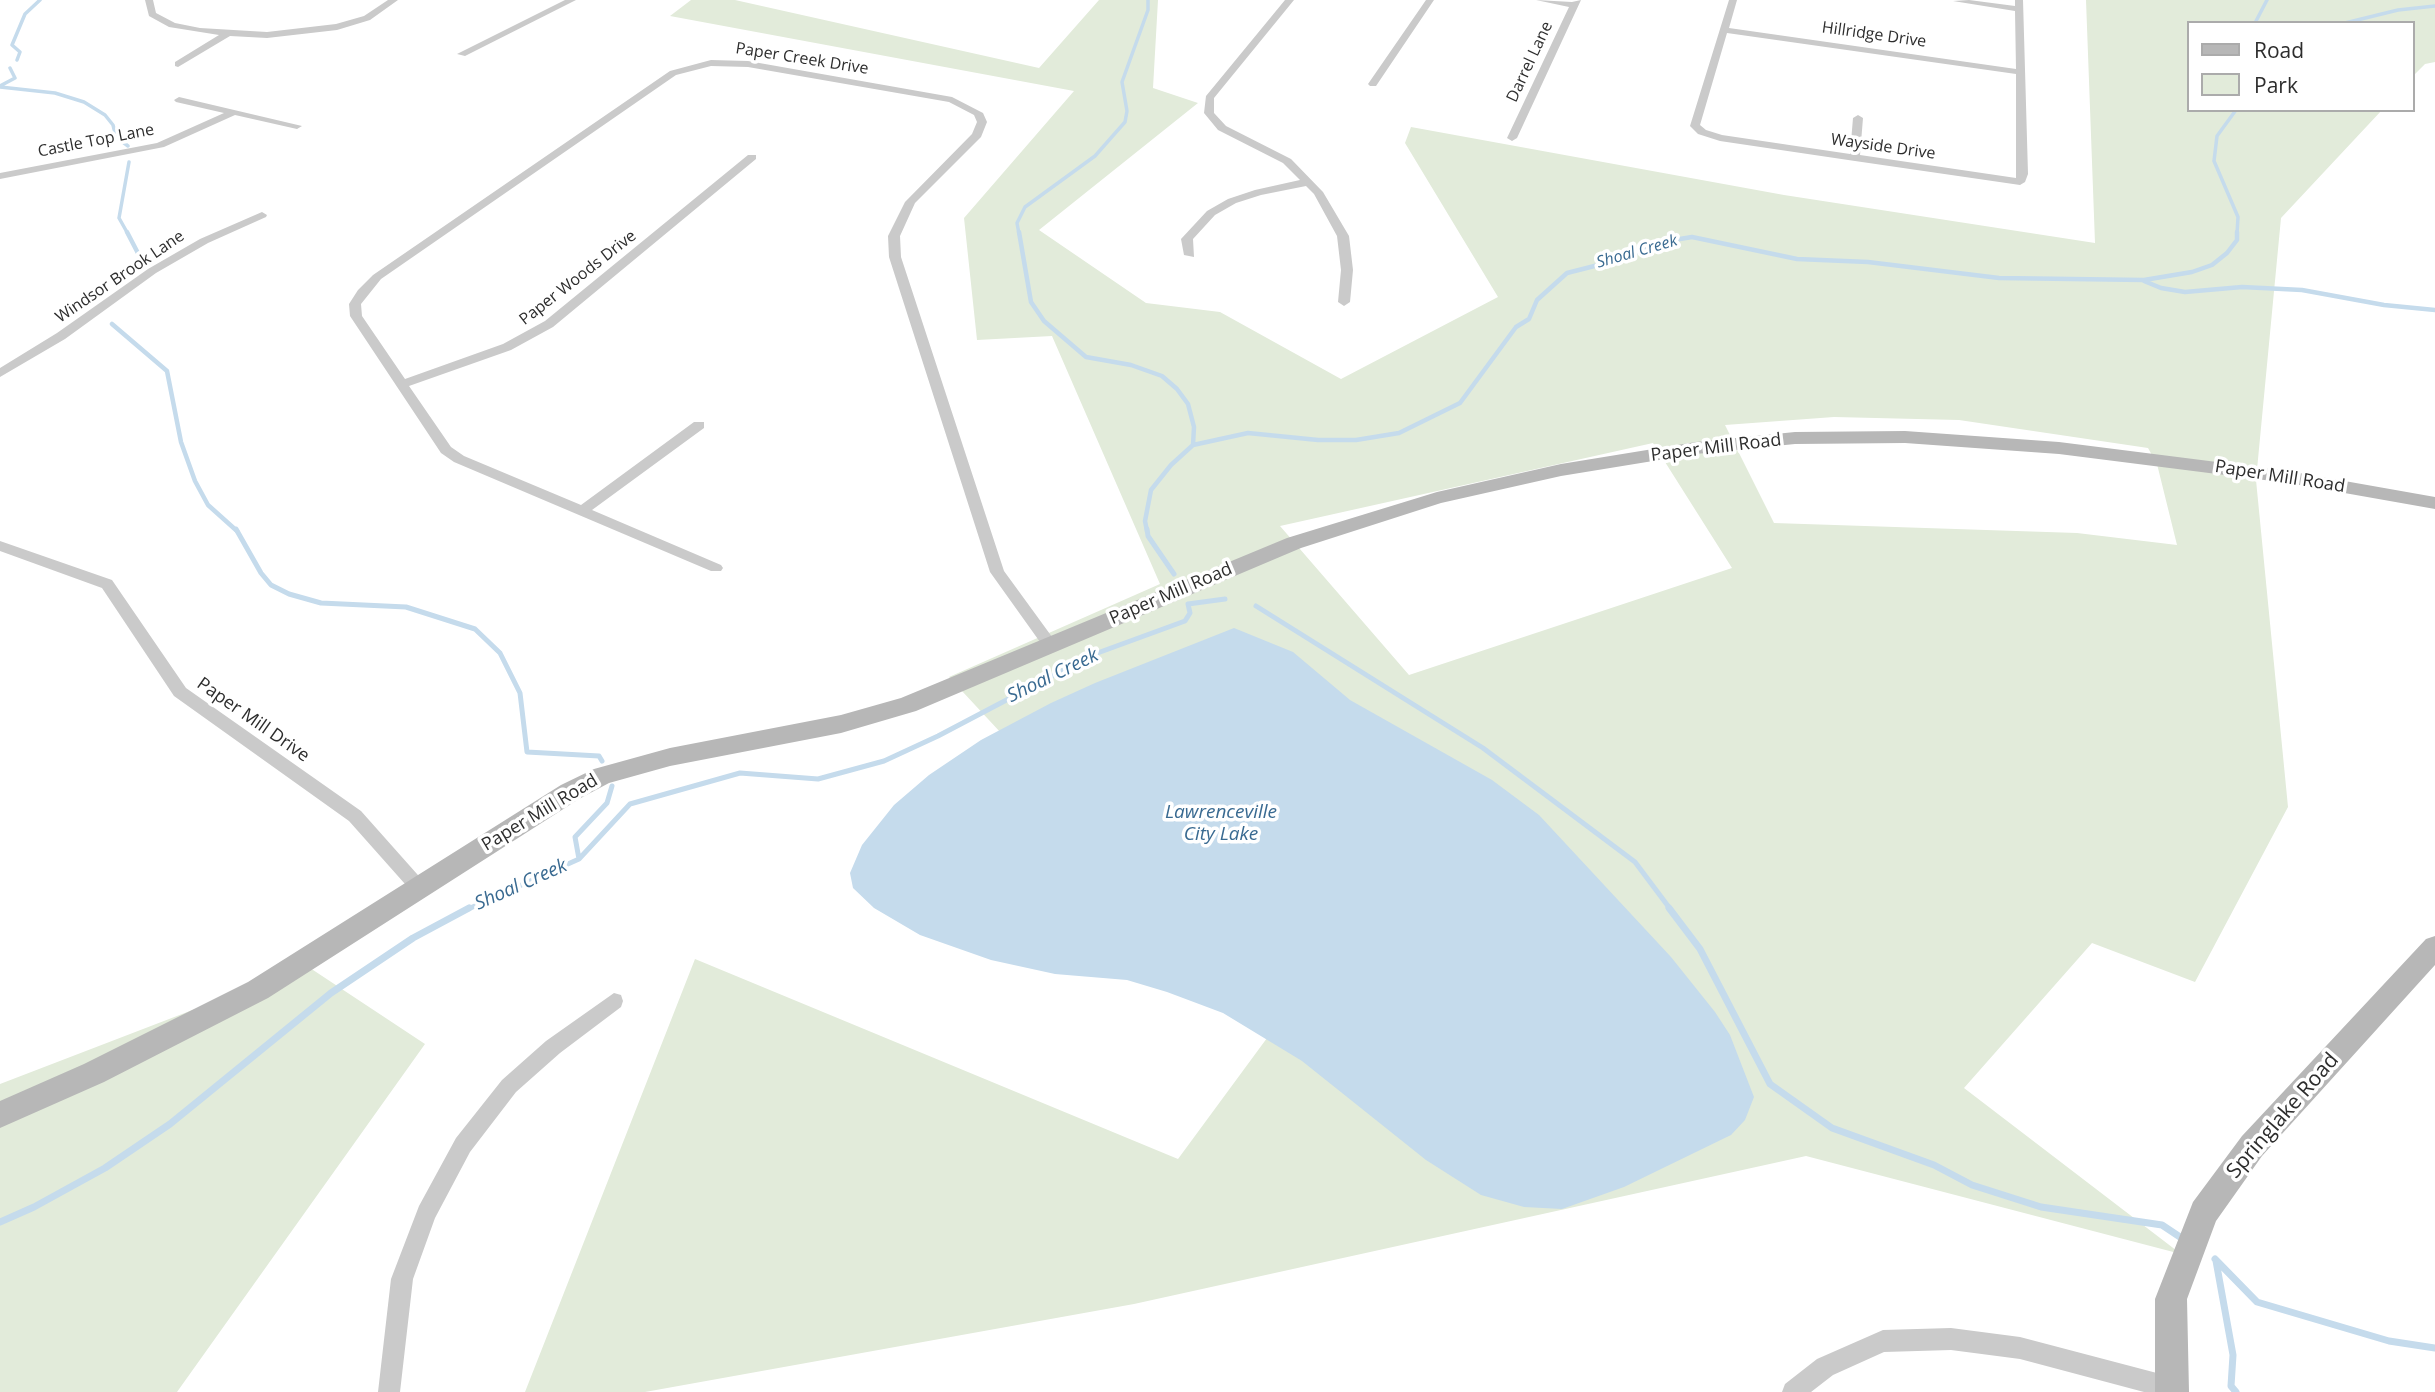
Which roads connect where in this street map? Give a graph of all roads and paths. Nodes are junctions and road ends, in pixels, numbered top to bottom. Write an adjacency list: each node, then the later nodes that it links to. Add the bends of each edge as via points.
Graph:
1 (149, 0): 12 (street, via 152,14 172,25)
2 (394, 0): 12 (street, via 368,18 337,27 267,35)
3 (572, 0): 13 (street)
4 (1290, 0): 25 (street, via 1209,98 1209,113 1222,128 1287,161)
5 (1430, 0): 16 (street)
6 (1540, 0): 9 (street)
7 (1733, 0): 11 (street, Wayside Drive)
8 (1957, 1): 10 (street)
9 (1575, 3): 21 (street, Darrel Lane)
10 (2019, 5): 15 (street, Wayside Drive)
11 (1723, 30): 15 (street, Hillridge Drive); 23 (street, Wayside Drive, via 1695,126 1720,138)
12 (227, 34): 14 (street)
13 (462, 54)
14 (178, 64)
15 (2020, 72): 23 (street, Wayside Drive, via 2020,182)
16 (1373, 84)
17 (179, 100): 18 (street)
18 (234, 112): 20 (street); 24 (street, Castle Top Lane, via 160,145)
19 (1858, 118): 23 (street)
20 (297, 126)
21 (1512, 138)
22 (752, 158): 30 (street, Paper Woods Drive, via 528,338)
23 (1855, 158)
24 (0, 176)
25 (1308, 182): 27 (street, via 1259,192 1211,213 1187,239); 28 (street, via 1343,236)
26 (262, 215): 29 (street, Windsor Brook Lane, via 152,271)
27 (1190, 255)
28 (1344, 302)
29 (0, 373)
30 (401, 385): 33 (street, Paper Creek Drive, via 446,450); 36 (street, Paper Creek Drive, via 356,316 355,304 362,292 666,76 711,64 748,64 967,106 982,122 977,135 910,202 894,236 895,257 997,572)
31 (699, 425): 33 (street)
32 (2435, 503): 36 (street, Paper Mill Road, via 2288,477 2059,447 1905,437 1795,438 1696,448 1561,470 1437,498 1294,543)
33 (582, 511): 35 (street, Paper Creek Drive)
34 (0, 546): 37 (street, Paper Mill Drive, via 107,584 180,692 355,816)
35 (716, 568)
36 (1050, 645): 37 (street, Paper Mill Road, via 908,705 602,776)
37 (419, 888): 40 (street, Paper Mill Road, via 258,990)
38 (2435, 947): 41 (street, Springlake Road, via 2252,1146 2204,1212 2171,1299)
39 (614, 1001): 42 (street, via 509,1086 463,1146 426,1213 402,1279)
40 (0, 1115)
41 (2172, 1390): 43 (street, via 2020,1348 1951,1339 1883,1341 1825,1367)
42 (388, 1392)
43 (1793, 1392)

